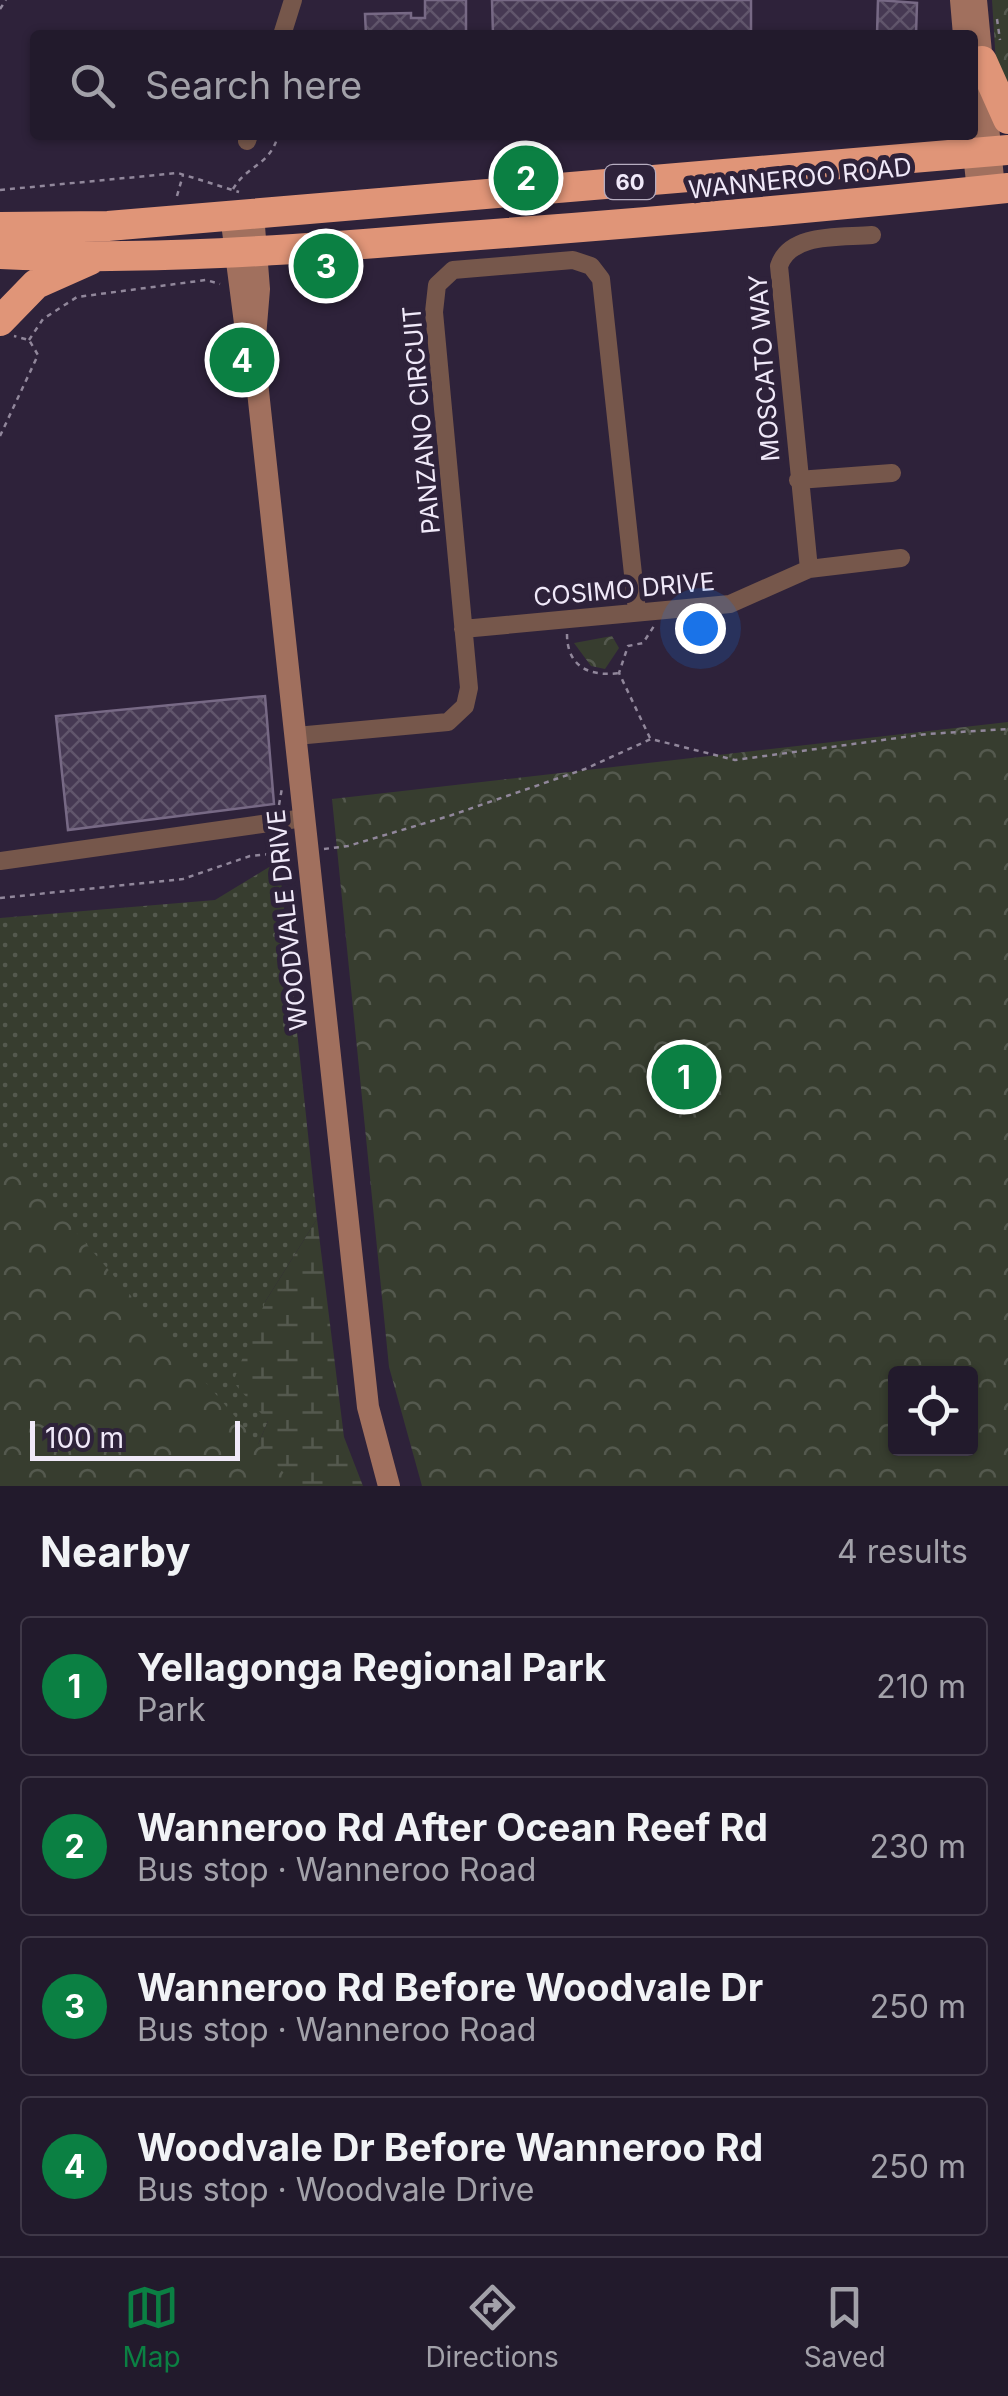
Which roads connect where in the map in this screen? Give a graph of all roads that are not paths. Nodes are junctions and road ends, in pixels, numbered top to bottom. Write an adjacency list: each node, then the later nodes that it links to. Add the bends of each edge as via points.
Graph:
1 (293, 0): 4 (street)
2 (961, 0): 5 (street)
3 (976, 0): 6 (street)
4 (284, 30)
5 (964, 30)
6 (982, 61): 7 (highway); 9 (street)
7 (1008, 118)
8 (937, 140): 10 (highway)
9 (986, 147): 10 (highway, WANNEROO ROAD / 60); 11 (street)
10 (910, 158): 12 (highway, WANNEROO ROAD / 60)
11 (993, 189): 16 (highway, WANNEROO ROAD / 60)
12 (239, 206): 13 (highway, 60, via 69,228); 16 (street, WOODVALE DRIVE)
13 (0, 227)
14 (872, 235): 20 (street, MOSCATO WAY, via 804,242 780,260)
15 (0, 254): 17 (highway, WANNEROO ROAD / 60)
16 (247, 255): 17 (highway, WANNEROO ROAD / 60); 25 (street, WOODVALE DRIVE, via 259,320 254,345)
17 (93, 258): 18 (highway, via 36,284)
18 (5, 328)
19 (892, 473): 20 (street)
20 (798, 480): 22 (street, MOSCATO WAY)
21 (902, 558): 22 (street, COSIMO DRIVE)
22 (808, 570): 23 (street, COSIMO DRIVE, via 730,604)
23 (642, 616): 24 (street, COSIMO DRIVE); 24 (street, PANZANO CIRCUIT, via 601,279 573,260 466,269 444,277 434,296)
24 (463, 629): 25 (street, PANZANO CIRCUIT, via 469,688 458,716 435,724)
25 (296, 736): 26 (street, WOODVALE DRIVE)
26 (304, 818): 27 (street); 28 (street, WOODVALE DRIVE, via 368,1407)
27 (0, 861)
28 (389, 1486)

